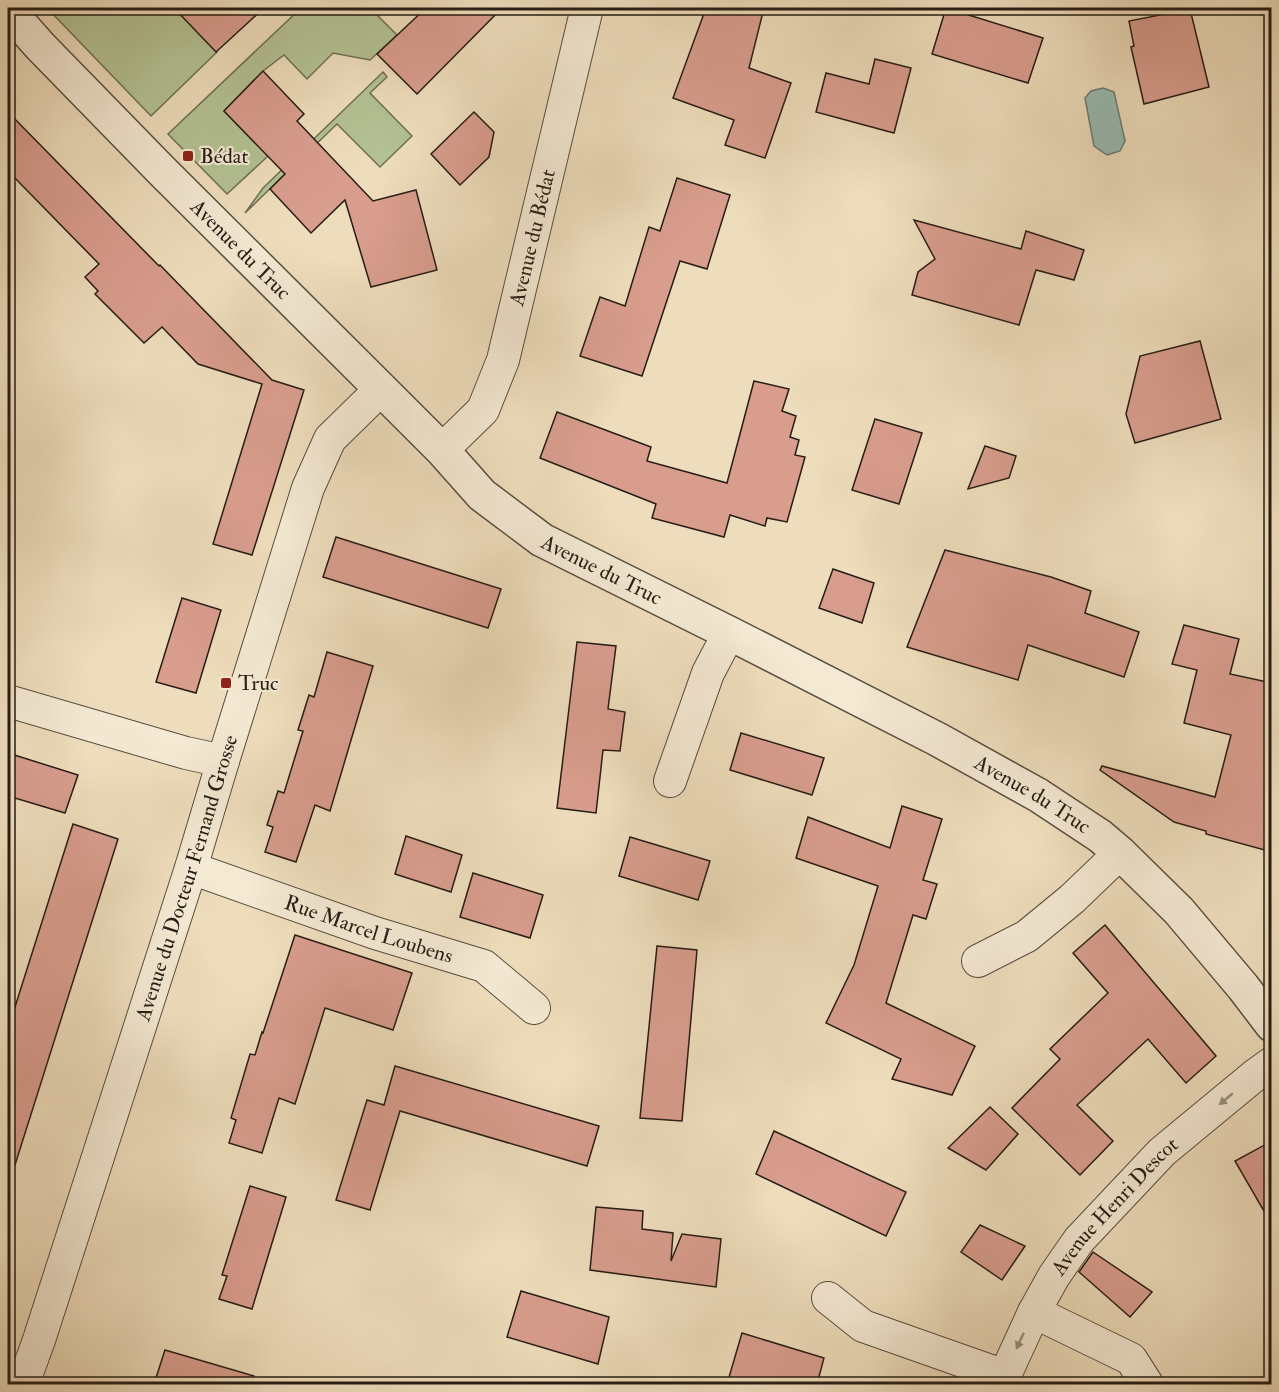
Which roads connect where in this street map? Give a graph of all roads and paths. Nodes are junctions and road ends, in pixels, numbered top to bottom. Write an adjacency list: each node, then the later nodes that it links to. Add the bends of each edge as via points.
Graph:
1 (586, 8): 4 (street, Avenue du Bédat, via 503,360 483,410)
2 (8, 10): 3 (street, Avenue du Truc, via 216,226)
3 (381, 389): 4 (street, Avenue du Truc); 7 (street, Avenue du Docteur Fernand Grosse, via 330,439 308,488)
4 (442, 450): 5 (street, Avenue du Truc, via 482,495 542,540)
5 (729, 633): 8 (street, via 708,673); 9 (street, Avenue du Truc, via 1038,795)
6 (8, 701): 7 (street)
7 (223, 761): 10 (street, Avenue du Docteur Fernand Grosse)
8 (670, 781)
9 (1120, 854): 11 (street, via 1027,936); 13 (street, Avenue du Truc, via 1179,911)
10 (192, 868): 12 (street, Rue Marcel Loubens, via 375,933 484,966); 17 (street, Avenue du Docteur Fernand Grosse)
11 (978, 960)
12 (534, 1008)
13 (1270, 1021)
14 (1272, 1063): 16 (street, Avenue Henri Descot, one-way to 16, via 1162,1152 1079,1240)
15 (828, 1298): 18 (street, via 863,1326)
16 (1034, 1312): 18 (street, Avenue Henri Descot, one-way to 18); 19 (street, via 1131,1359)
17 (27, 1377)
18 (1003, 1380)
19 (1147, 1384)

